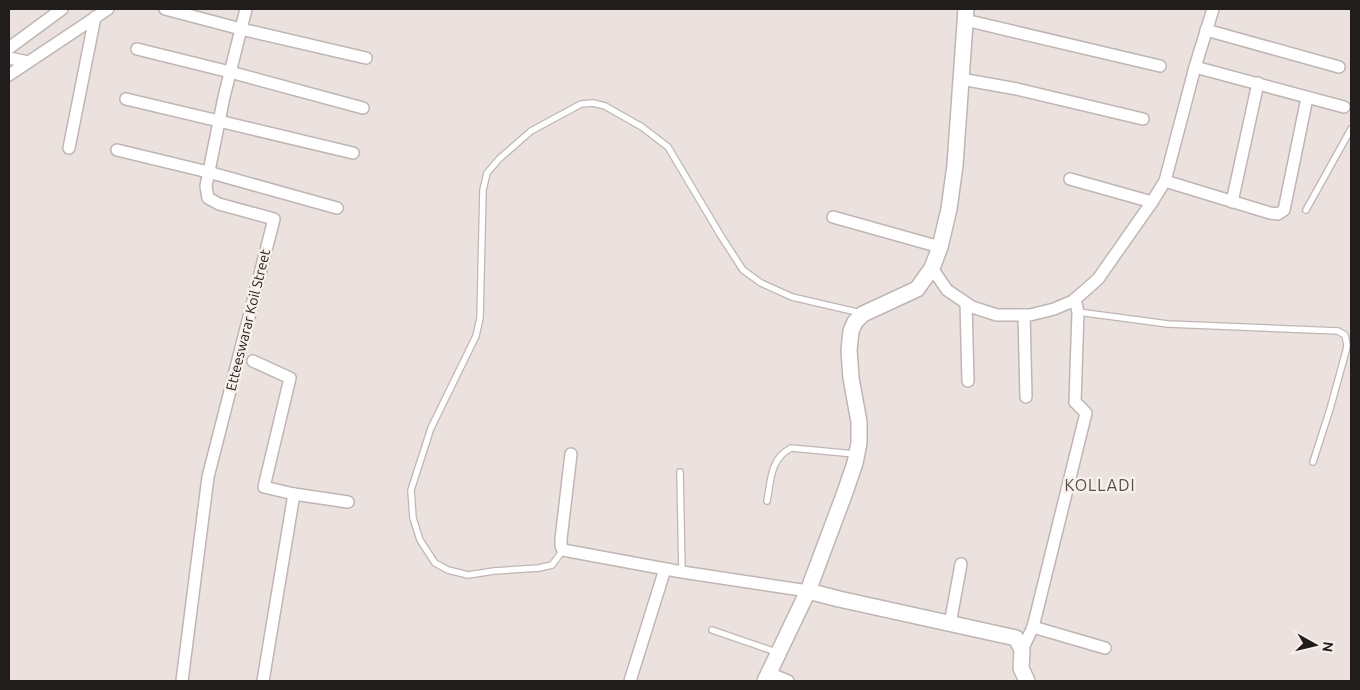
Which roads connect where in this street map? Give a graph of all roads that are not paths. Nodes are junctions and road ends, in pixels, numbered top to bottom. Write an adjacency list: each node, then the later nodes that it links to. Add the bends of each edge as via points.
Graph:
1 (62, 9): 10 (street)
2 (108, 9): 7 (street)
3 (165, 9): 8 (street)
4 (246, 9): 8 (street, Etteeswarar Koil Street)
5 (1213, 9): 9 (street)
6 (966, 14): 15 (street); 20 (street)
7 (96, 17): 14 (street); 29 (street)
8 (241, 29): 13 (street); 18 (street, Etteeswarar Koil Street)
9 (1206, 30): 16 (street); 17 (street)
10 (9, 48)
11 (137, 49): 18 (street)
12 (9, 58): 14 (street)
13 (366, 58)
14 (28, 62): 19 (street)
15 (1160, 66)
16 (1195, 67): 21 (street); 34 (street)
17 (1340, 67)
18 (230, 72): 24 (street); 27 (street, Etteeswarar Koil Street)
19 (9, 75)
20 (961, 79): 26 (street); 40 (street, via 955,165)
21 (1258, 83): 22 (street); 36 (street)
22 (1307, 98): 25 (street); 36 (street, via 1284,210 1278,214 1270,213)
23 (126, 99): 27 (street)
24 (363, 108)
25 (1348, 108)
26 (1143, 119)
27 (219, 121): 31 (street); 32 (street, Etteeswarar Koil Street)
28 (1351, 129): 38 (lane)
29 (69, 148)
30 (117, 150): 32 (street)
31 (353, 154)
32 (208, 172): 37 (street); 69 (street, Etteeswarar Koil Street, via 208,198 274,219 208,478)
33 (1070, 179): 35 (street)
34 (1165, 181): 35 (street); 36 (street)
35 (1152, 202): 42 (street, via 1098,279)
36 (1232, 202)
37 (337, 208)
38 (1306, 210)
39 (833, 217): 40 (street)
40 (940, 247): 41 (street)
41 (932, 268): 43 (street, via 947,290); 45 (street, via 916,289)
42 (1076, 299): 44 (street); 46 (street, via 1054,309)
43 (966, 303): 46 (street, via 997,315); 48 (street)
44 (1078, 312): 52 (lane, via 1168,324 1338,331 1345,335 1346,351); 63 (street, via 1075,402 1086,413)
45 (863, 314): 51 (street, via 851,331 849,350 860,422); 57 (lane, via 792,297 761,283 743,270 668,148 605,106 581,104 531,131 487,173 483,190 480,318 476,336 431,428 410,490 413,518 420,540 434,563 448,570 468,575 539,568 552,565)
46 (1024, 315): 49 (street)
47 (253, 361): 54 (street, via 290,378 264,487)
48 (968, 381)
49 (1026, 397)
50 (570, 454): 57 (street, via 560,540)
51 (857, 455): 55 (lane, via 791,448 783,452 773,466); 61 (street)
52 (1312, 462)
53 (680, 472): 60 (lane)
54 (294, 494): 56 (street); 70 (street)
55 (767, 501)
56 (348, 502)
57 (563, 550): 59 (street)
58 (961, 564): 62 (street)
59 (665, 569): 60 (street); 71 (street)
60 (682, 572): 61 (street)
61 (808, 591): 62 (street); 67 (street)
62 (950, 624): 66 (street, via 1016,638)
63 (1033, 627): 65 (street); 66 (street)
64 (712, 630): 67 (lane)
65 (1105, 648)
66 (1022, 650): 73 (street, via 1021,668)
67 (778, 653): 68 (street)
68 (767, 677): 72 (street)
69 (186, 681)
70 (263, 681)
71 (630, 681)
72 (788, 681)
73 (1027, 681)

